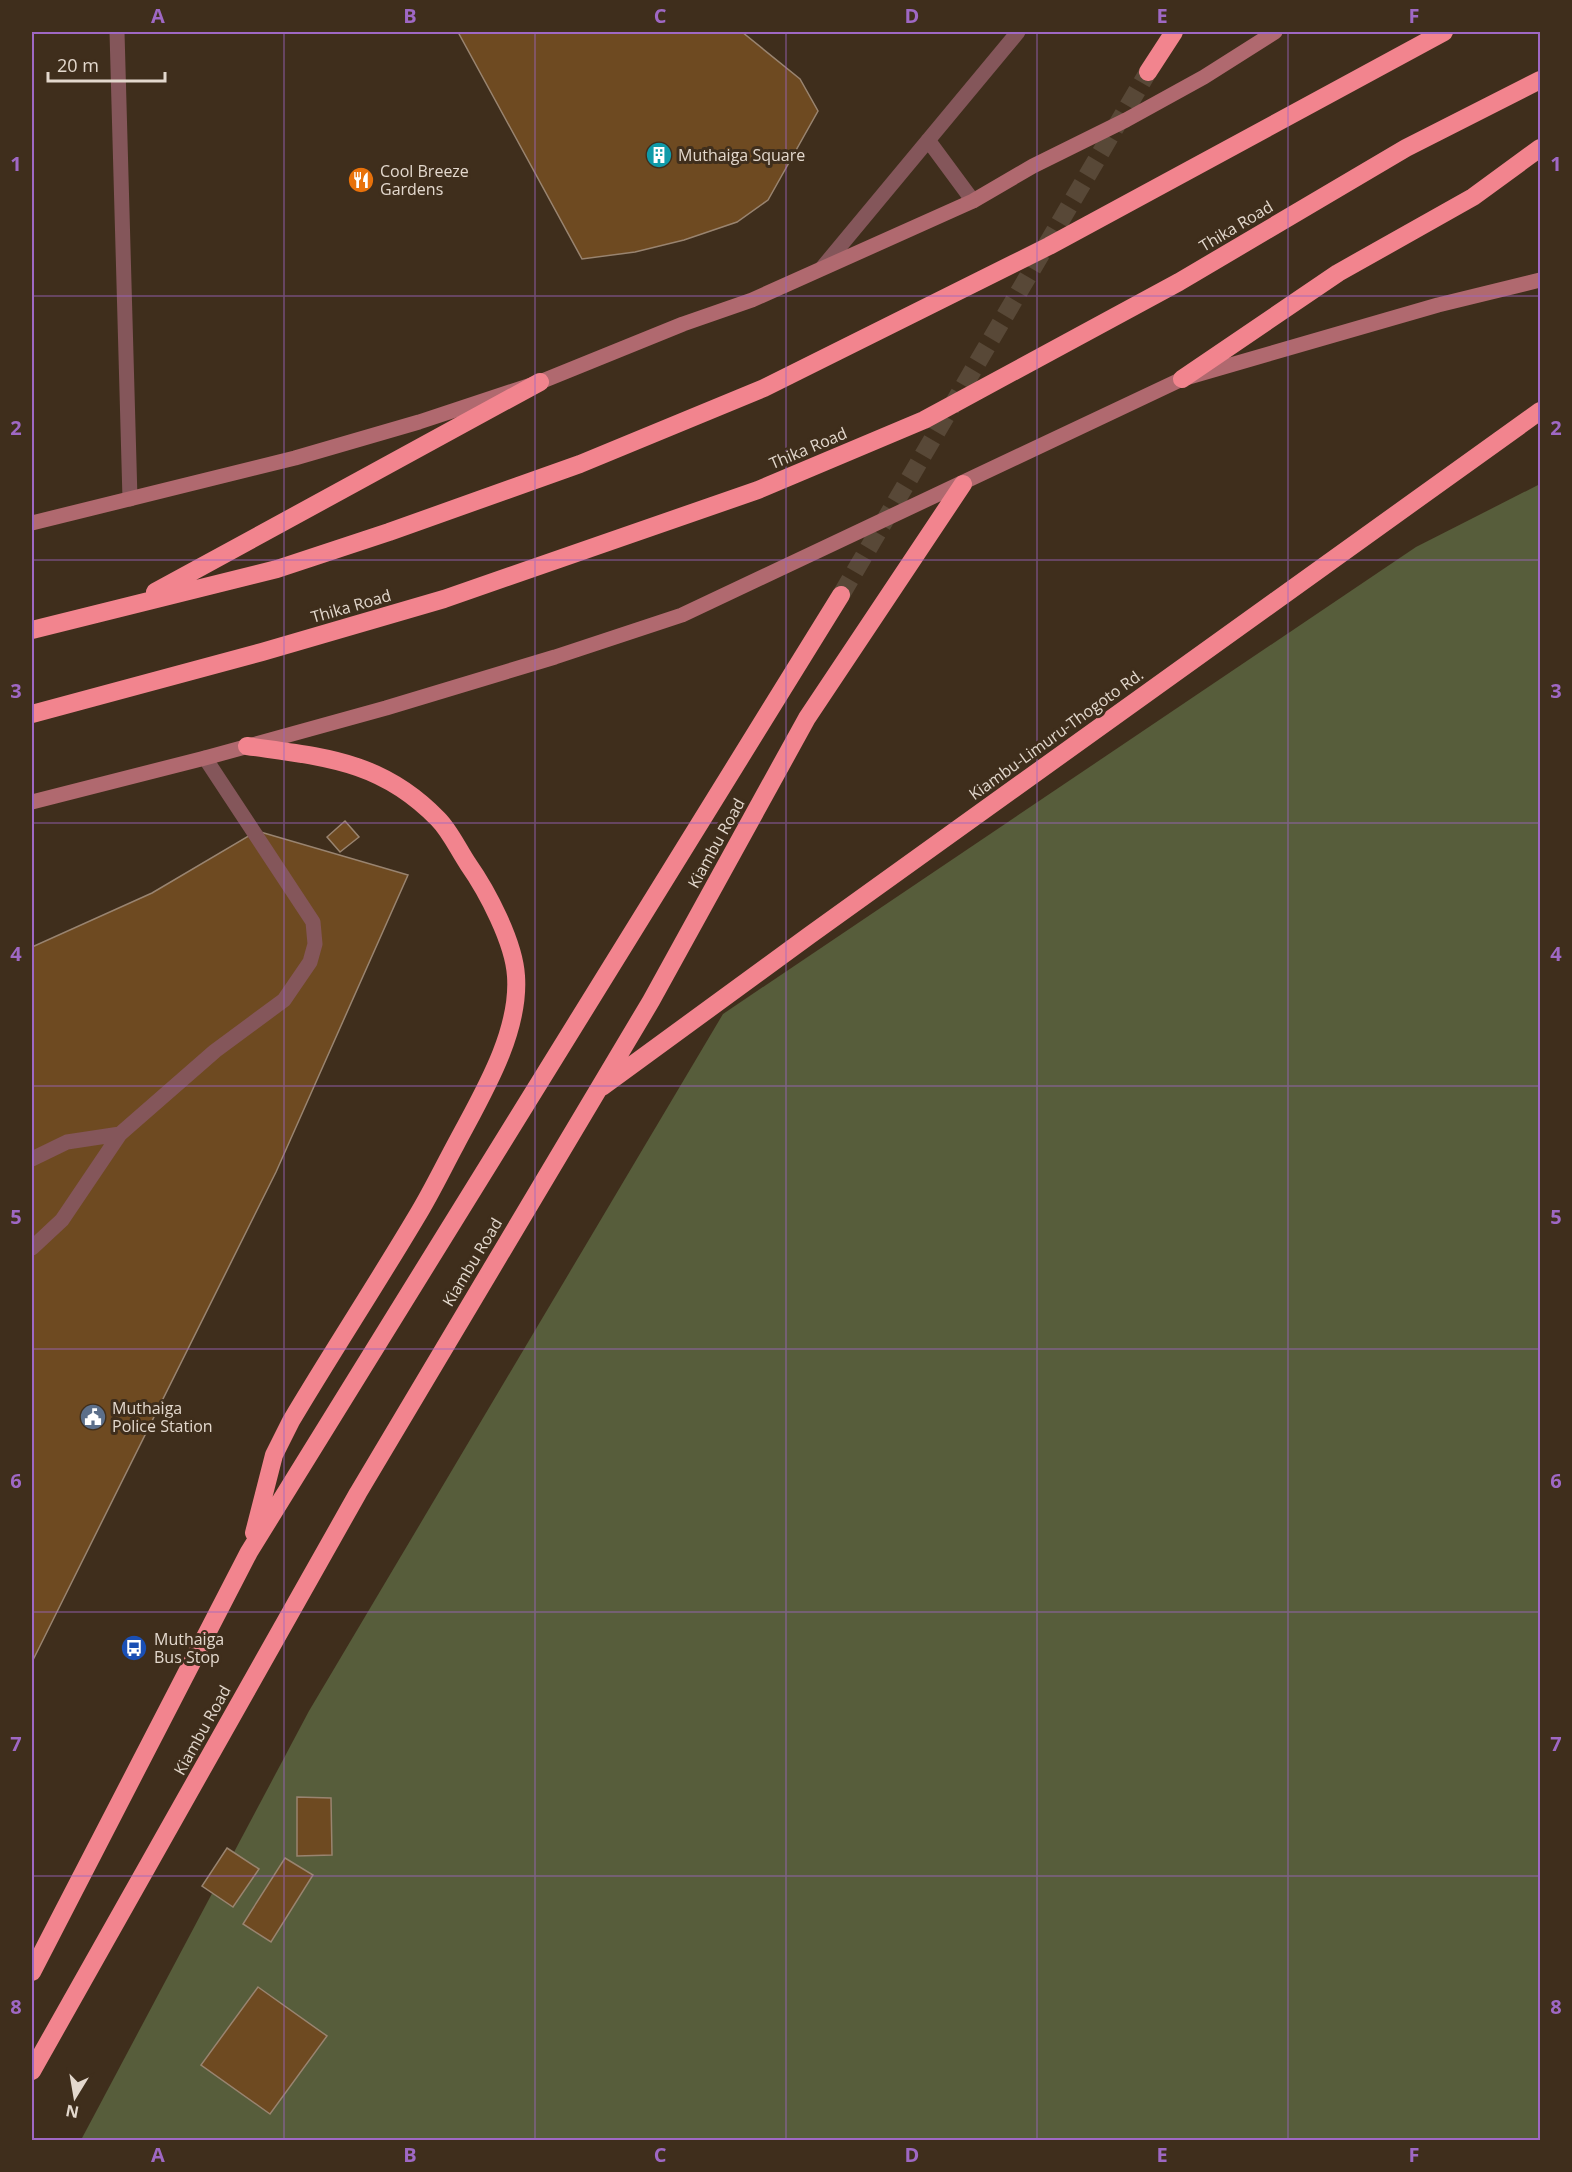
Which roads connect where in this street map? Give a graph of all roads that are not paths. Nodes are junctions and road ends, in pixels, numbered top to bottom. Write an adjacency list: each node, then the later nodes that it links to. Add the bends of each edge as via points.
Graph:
1 (117, 32): 17 (street)
2 (1018, 32): 8 (street)
3 (1174, 32): 6 (highway)
4 (1275, 32): 10 (main road, via 1204,77)
5 (1444, 32): 20 (highway, via 1049,246 764,388 580,464 389,532 277,569)
6 (1148, 72)
7 (1540, 80): 22 (highway, Thika Road, via 1406,148 1179,282 924,420 759,490 444,599)
8 (928, 140): 10 (street); 11 (street)
9 (1540, 148): 13 (highway, via 1473,197 1338,273)
10 (973, 201): 11 (main road)
11 (822, 268): 14 (main road, via 752,300)
12 (1540, 280): 13 (main road, via 1438,305)
13 (1182, 379): 16 (main road)
14 (540, 382): 17 (main road, via 340,445); 20 (highway)
15 (1540, 411): 26 (highway, Kiambu-Limuru-Thogoto Rd.)
16 (963, 484): 23 (main road, via 682,615 386,708); 26 (highway, Kiambu Road, via 807,718 651,1001)
17 (130, 499): 18 (main road)
18 (32, 523)
19 (841, 595): 30 (highway, Kiambu Road)
20 (133, 605): 21 (highway)
21 (32, 630)
22 (32, 714)
23 (247, 746): 24 (main road); 30 (highway, Kiambu Road, via 360,766 413,797 439,820 478,878 499,920 516,975 514,1012 493,1076 418,1215 291,1421 274,1455)
24 (205, 758): 25 (main road); 27 (street, via 313,922 315,944 310,962 284,1000 215,1051)
25 (32, 802)
26 (596, 1091): 32 (highway, Kiambu Road, via 358,1493)
27 (120, 1134): 28 (street, via 67,1142); 29 (street, via 62,1220)
28 (32, 1159)
29 (32, 1248)
30 (249, 1552): 31 (highway, Kiambu Road)
31 (32, 1972)
32 (32, 2072)

